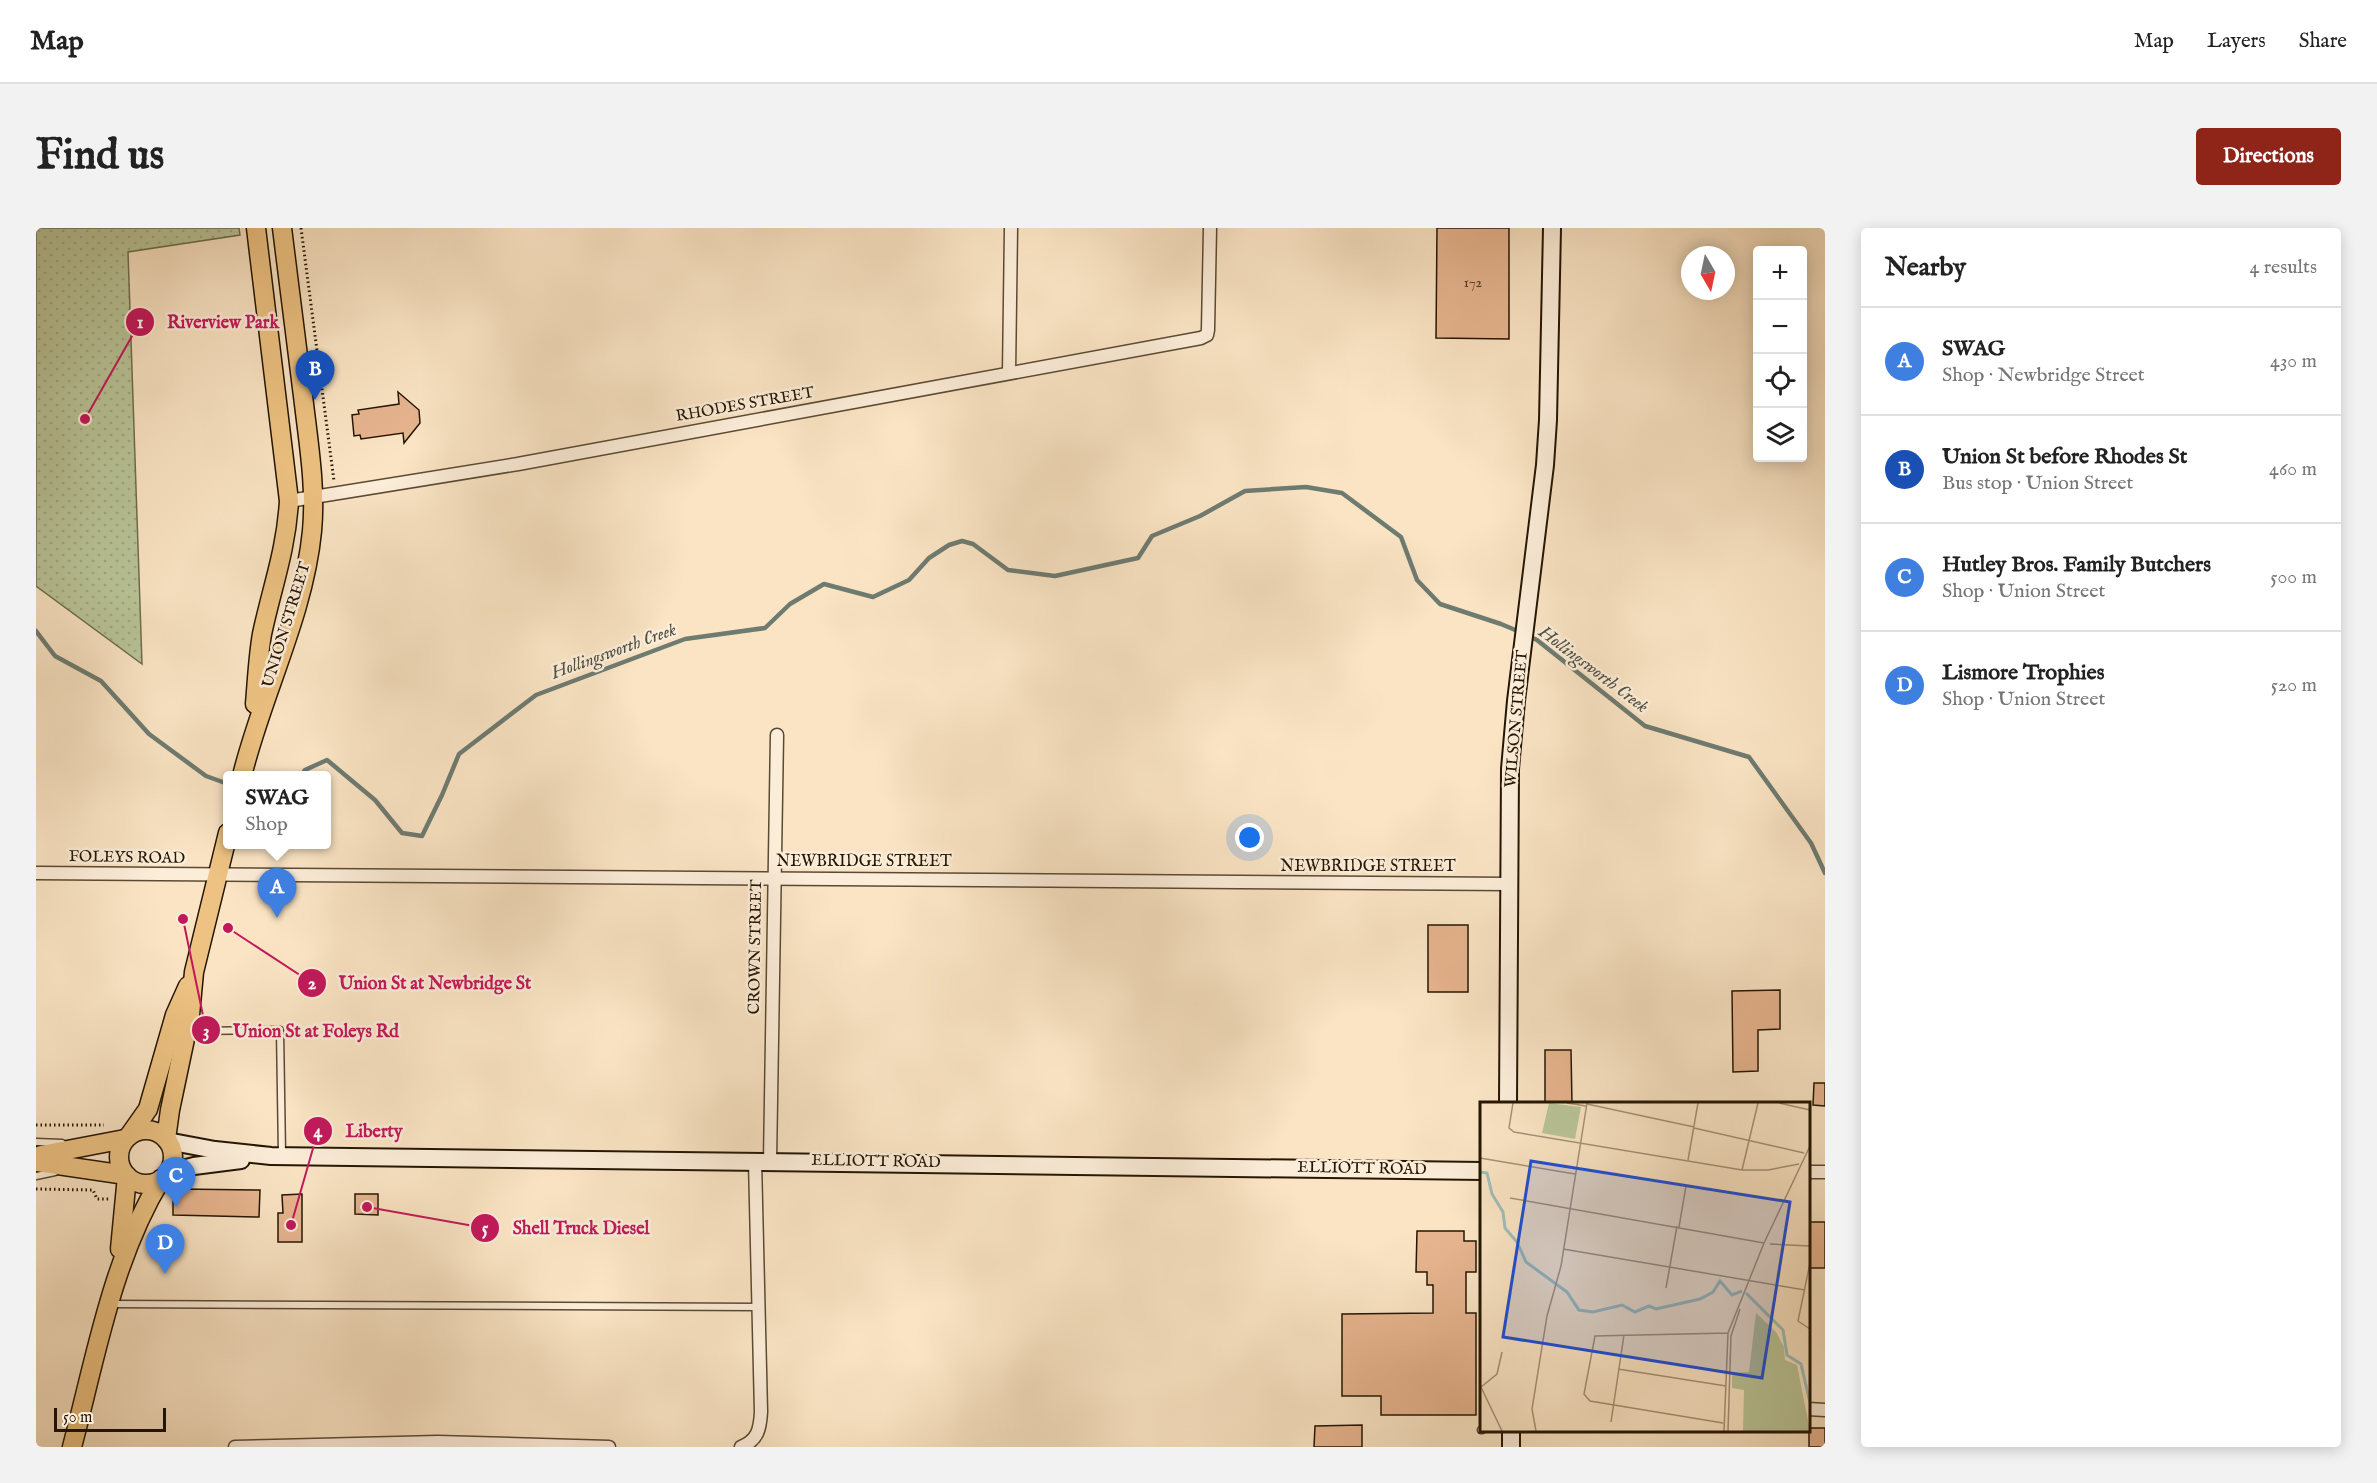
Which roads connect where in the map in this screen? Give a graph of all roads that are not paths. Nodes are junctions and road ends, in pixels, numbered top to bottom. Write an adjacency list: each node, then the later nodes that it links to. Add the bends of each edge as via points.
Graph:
1 (256, 228): 8 (main road, UNION STREET)
2 (282, 228): 7 (main road, UNION STREET)
3 (1011, 228): 6 (street)
4 (1210, 228): 6 (street, RHODES STREET, via 1207,335)
5 (1552, 228): 16 (street, WILSON STREET, via 1548,420 1510,769)
6 (1009, 373): 7 (street, RHODES STREET, via 518,464)
7 (314, 497): 8 (street, RHODES STREET); 9 (main road, UNION STREET, via 312,532 298,595)
8 (288, 501): 9 (main road, UNION STREET, via 287,532 262,635)
9 (252, 735): 11 (main road, UNION STREET)
10 (777, 735): 15 (street, CROWN STREET)
11 (243, 771)
12 (224, 849): 14 (main road)
13 (36, 873): 14 (street, FOLEYS ROAD)
14 (218, 875): 15 (street, NEWBRIDGE STREET); 17 (main road)
15 (774, 878): 16 (street, NEWBRIDGE STREET); 27 (street, CROWN STREET)
16 (1510, 884): 19 (street, WILSON STREET)
17 (194, 972): 18 (main road); 20 (main road, via 175,1015 148,1109)
18 (187, 1031): 21 (main road); 25 (lane, via 280,1030)
19 (1508, 1102)
20 (127, 1138): 21 (main road, via 148,1130); 23 (main road); 31 (main road, via 119,1158)
21 (167, 1140): 25 (street, ELLIOTT ROAD); 32 (main road, via 172,1157)
22 (36, 1142): 23 (lane)
23 (96, 1146): 24 (main road)
24 (36, 1156)
25 (277, 1156): 27 (street, ELLIOTT ROAD); 32 (street, ELLIOTT ROAD, via 218,1162)
26 (36, 1161): 28 (main road)
27 (763, 1161): 29 (street, ELLIOTT ROAD); 35 (street, CROWN STREET)
28 (79, 1167): 30 (lane); 31 (main road)
29 (1480, 1171)
30 (36, 1176)
31 (127, 1176): 32 (main road, via 144,1184); 33 (main road)
32 (164, 1176): 33 (main road, via 141,1215)
33 (116, 1278): 34 (main road)
34 (109, 1304): 35 (lane); 38 (main road)
35 (759, 1307): 41 (street, CROWN STREET, via 760,1429 754,1440)
36 (1810, 1409): 37 (street)
37 (1825, 1410)
38 (72, 1447)
39 (235, 1447): 40 (street, via 438,1442)
40 (609, 1447)
41 (741, 1447)

